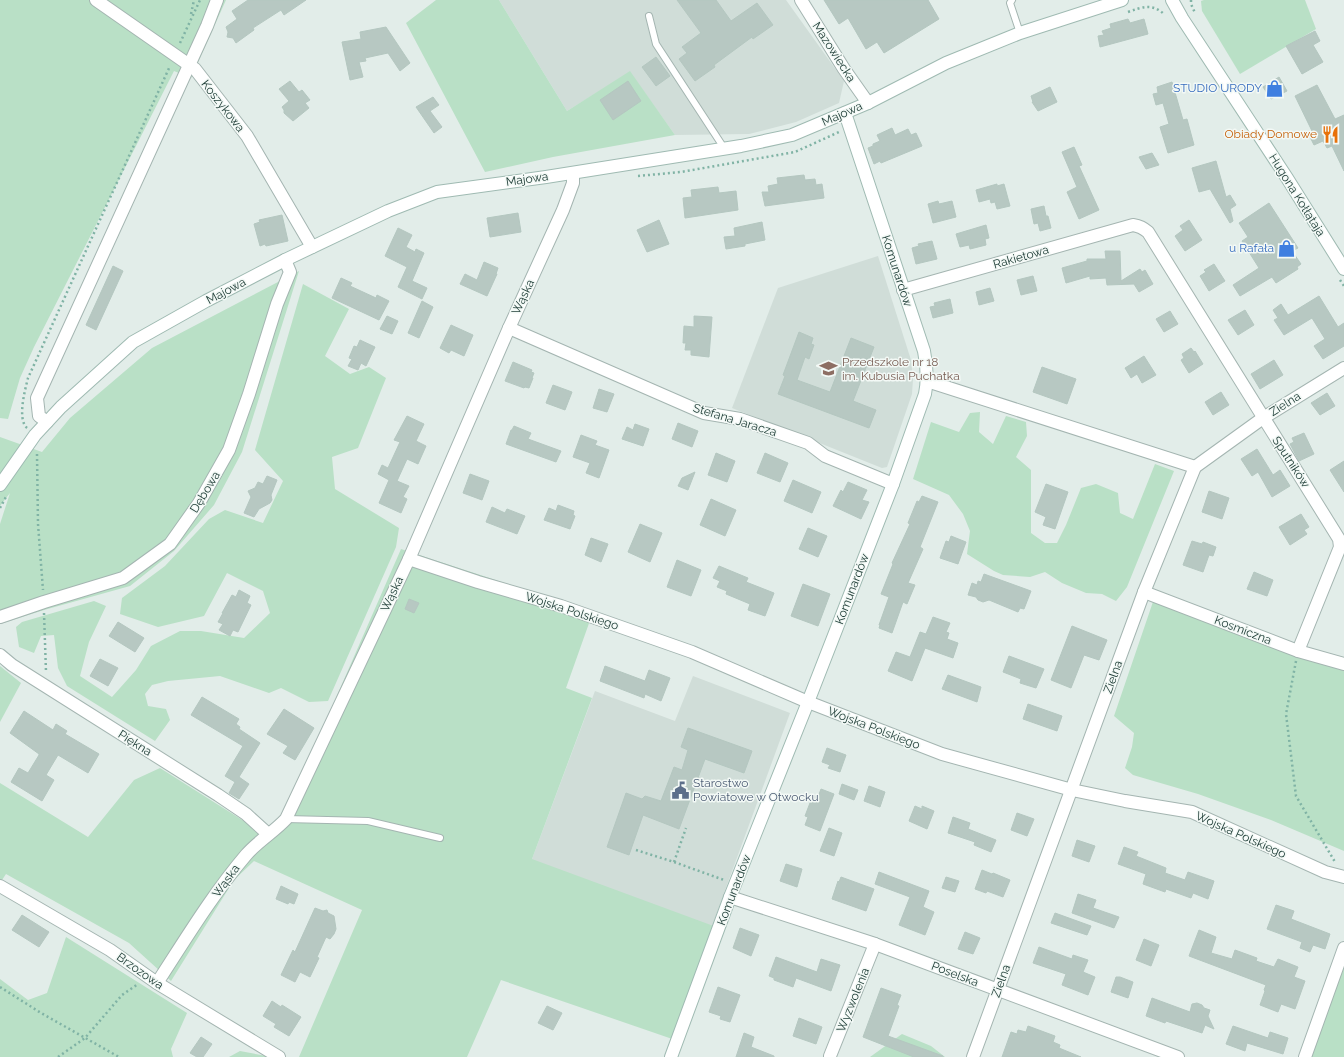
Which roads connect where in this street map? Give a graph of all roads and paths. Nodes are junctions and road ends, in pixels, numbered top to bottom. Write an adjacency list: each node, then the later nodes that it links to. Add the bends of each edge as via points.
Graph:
1 (96, 0): 14 (street, Koszykowa)
2 (194, 0): 12 (path)
3 (200, 0): 12 (path)
4 (217, 0): 15 (street)
5 (801, 0): 16 (street, Mazowiecka)
6 (1012, 0): 13 (lane, via 1010,3)
7 (1122, 0): 13 (street, Majowa)
8 (1172, 0): 23 (street, Hugona Kołłątaja)
9 (1140, 8): 10 (path)
10 (1125, 13)
11 (649, 16): 18 (lane, via 656,44)
12 (190, 21): 14 (path)
13 (1020, 33): 16 (street, Majowa, via 946,62)
14 (174, 55): 15 (street, Koszykowa); 30 (path, via 28,378 24,391 22,420)
15 (188, 66): 21 (street, Koszykowa, via 195,69 247,136); 29 (street, via 37,398 39,416)
16 (868, 102): 17 (street, Majowa)
17 (845, 113): 18 (street, Majowa, via 792,135); 24 (street, Komunardów)
18 (724, 148): 19 (street, Majowa)
19 (573, 172): 21 (street, Majowa, via 437,192 388,211); 25 (street, Wąska, via 573,182 566,203)
20 (1138, 226): 24 (street, Rakietowa, via 1134,225); 28 (street, Sputników, via 1148,232)
21 (312, 247): 22 (street, Majowa)
22 (285, 260): 29 (street, Majowa, via 133,342); 38 (street, Dębowa, via 290,272 277,304 249,394 229,450 199,503 170,544 123,578)
23 (1344, 269)
24 (903, 290): 27 (street, Komunardów, via 924,351)
25 (509, 328): 33 (street, Stefana Jaracza, via 704,413 740,419 808,443 825,456); 36 (street, Wąska)
26 (1344, 368): 28 (street, Zielna)
27 (927, 381): 32 (street); 33 (street, Komunardów, via 922,406)
28 (1263, 418): 32 (street, Zielna); 40 (street, Sputników, via 1340,539 1340,547)
29 (47, 422): 34 (street, Majowa, via 32,438)
30 (29, 430)
31 (33, 459): 38 (path, via 37,452 38,524)
32 (1195, 467): 37 (street, Zielna)
33 (893, 484): 44 (street, Komunardów)
34 (6, 487): 35 (path)
35 (0, 508)
36 (409, 559): 44 (street, Wojska Polskiego, via 561,606 692,652); 46 (street, Wąska)
37 (1144, 592): 40 (street, Kosmiczna); 45 (street, Zielna)
38 (44, 602): 39 (street, Dębowa); 43 (path)
39 (0, 617)
40 (1298, 651): 42 (street, Kosmiczna); 52 (path, via 1286,714 1296,796)
41 (0, 655): 43 (street, Piękna)
42 (1344, 664)
43 (46, 687): 48 (street, Piękna, via 218,795 246,814)
44 (808, 702): 45 (street, Wojska Polskiego, via 942,754); 53 (street, Komunardów)
45 (1072, 790): 52 (street, Wojska Polskiego, via 1192,812 1325,872); 60 (street, Zielna)
46 (286, 819): 48 (street, Wąska); 49 (lane, via 368,821)
47 (686, 828): 51 (path)
48 (268, 834): 58 (street, Wąska, via 226,879)
49 (440, 838)
50 (636, 850): 51 (path)
51 (674, 862): 53 (path)
52 (1344, 877)
53 (736, 884): 55 (street, Komunardów)
54 (0, 886): 58 (street, Brzozowa, via 110,950)
55 (730, 897): 56 (street, Poselska); 66 (street, Komunardów)
56 (875, 944): 60 (street, Poselska); 62 (street, Wyzwolenia)
57 (1344, 948): 69 (street)
58 (153, 980): 61 (path, via 122,995); 65 (street, Brzozowa)
59 (0, 987): 61 (path)
60 (997, 990): 67 (street, Zielna); 68 (street, Poselska)
61 (85, 1038): 63 (path); 64 (path)
62 (830, 1056)
63 (58, 1057)
64 (119, 1057)
65 (279, 1057)
66 (671, 1057)
67 (973, 1057)
68 (1178, 1057)
69 (1305, 1057)

